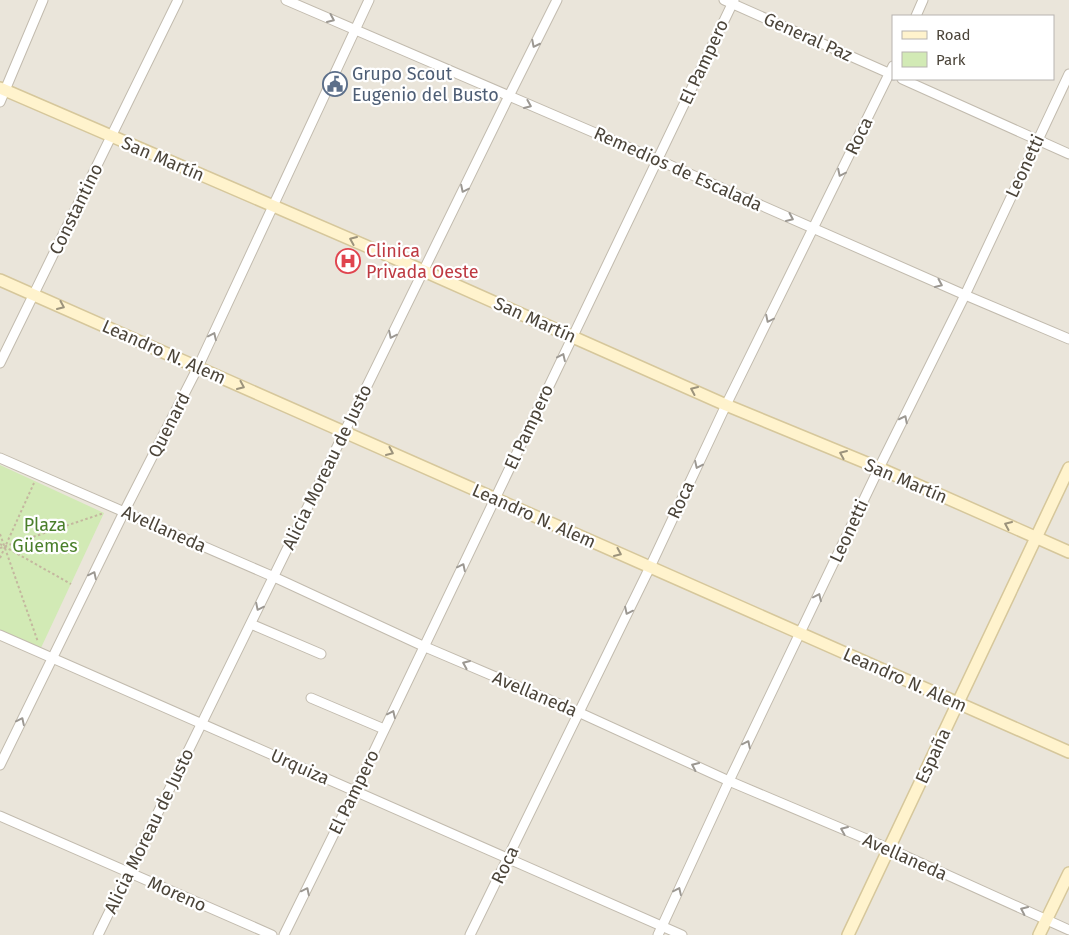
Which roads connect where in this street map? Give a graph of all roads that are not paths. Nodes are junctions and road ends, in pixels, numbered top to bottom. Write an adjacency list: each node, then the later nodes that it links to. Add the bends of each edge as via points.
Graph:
1 (43, 0): 13 (street)
2 (178, 0): 16 (street, Constantino)
3 (286, 0): 9 (street, Remedios de Escalada, one-way to 9)
4 (369, 0): 9 (street, Quenard)
5 (557, 0): 14 (street, Alicia Moreau de Justo, one-way to 14)
6 (923, 0): 8 (street)
7 (730, 1): 10 (street, General Paz); 19 (street, El Pampero)
8 (916, 15)
9 (354, 30): 14 (street, Remedios de Escalada); 20 (street, Quenard)
10 (892, 71): 21 (street, Roca, one-way to 21)
11 (1069, 74): 17 (street, Leonetti)
12 (904, 80): 17 (street)
13 (2, 89): 15 (street); 16 (main road, San Martín)
14 (508, 96): 19 (street, Remedios de Escalada, one-way to 19); 22 (street, Alicia Moreau de Justo, one-way to 22)
15 (0, 102)
16 (112, 137): 20 (main road, San Martín); 24 (street, Constantino)
17 (1037, 140): 18 (street); 25 (street, Leonetti)
18 (1069, 154)
19 (658, 160): 21 (street, Remedios de Escalada, one-way to 21); 26 (street, El Pampero)
20 (272, 206): 22 (main road, San Martín, one-way to 20); 29 (street, Quenard, one-way to 20)
21 (814, 229): 25 (street, Remedios de Escalada, one-way to 25); 30 (street, Roca, one-way to 30)
22 (424, 271): 26 (main road, San Martín); 31 (street, Alicia Moreau de Justo, one-way to 31)
23 (0, 280): 24 (main road, Leandro N. Alem)
24 (35, 295): 28 (street, Constantino); 29 (main road, Leandro N. Alem, one-way to 29)
25 (965, 296): 27 (street, Remedios de Escalada); 33 (street, Leonetti, one-way to 25)
26 (572, 336): 30 (main road, San Martín, one-way to 26); 35 (street, El Pampero, one-way to 26)
27 (1069, 339)
28 (0, 364)
29 (198, 367): 31 (main road, Leandro N. Alem, one-way to 31); 36 (street, Quenard)
30 (726, 405): 33 (main road, San Martín, one-way to 30); 39 (street, Roca, one-way to 39)
31 (345, 432): 35 (main road, Leandro N. Alem, one-way to 35); 40 (street, Alicia Moreau de Justo)
32 (0, 458): 36 (street, Avellaneda)
33 (879, 468): 37 (main road, San Martín, one-way to 33); 42 (street, Leonetti, one-way to 33)
34 (1069, 468): 37 (main road, España)
35 (496, 499): 39 (main road, Leandro N. Alem, one-way to 39); 44 (street, El Pampero, one-way to 35)
36 (124, 512): 40 (street, Avellaneda); 46 (street, Quenard, one-way to 36)
37 (1036, 537): 38 (main road, San Martín); 48 (main road, España)
38 (1069, 552)
39 (650, 567): 42 (main road, Leandro N. Alem); 49 (street, Roca, one-way to 49)
40 (274, 577): 41 (street, Alicia Moreau de Justo, one-way to 41); 44 (street, Avellaneda)
41 (250, 624): 45 (street); 50 (street, Alicia Moreau de Justo)
42 (801, 634): 48 (main road, Leandro N. Alem); 54 (street, Leonetti, one-way to 42)
43 (0, 635): 46 (street, Urquiza)
44 (423, 646): 49 (street, Avellaneda, one-way to 44); 51 (street, El Pampero, one-way to 44)
45 (321, 654)
46 (52, 658): 50 (street, Urquiza); 53 (street, Quenard, one-way to 46)
47 (311, 698): 51 (street)
48 (957, 703): 52 (main road, Leandro N. Alem); 57 (main road, España)
49 (578, 712): 54 (street, Avellaneda, one-way to 49); 58 (street, Roca)
50 (202, 724): 55 (street, Urquiza); 59 (street, Alicia Moreau de Justo)
51 (384, 729): 55 (street, El Pampero)
52 (1069, 752)
53 (0, 764)
54 (728, 781): 57 (street, Avellaneda, one-way to 54); 62 (street, Leonetti, one-way to 54)
55 (355, 791): 58 (street, Urquiza); 66 (street, El Pampero, one-way to 55)
56 (0, 816): 59 (street, Moreno)
57 (890, 849): 61 (street, Avellaneda, one-way to 57); 70 (main road, España)
58 (508, 859): 62 (street, Urquiza); 67 (street, Roca)
59 (128, 872): 64 (street, Alicia Moreau de Justo); 65 (street, Moreno)
60 (1069, 873): 61 (main road)
61 (1046, 920): 63 (street, Avellaneda); 71 (main road)
62 (662, 926): 68 (street, Leonetti); 69 (street, Urquiza)
63 (1069, 930)
64 (98, 935)
65 (272, 935)
66 (284, 935)
67 (470, 935)
68 (658, 935)
69 (682, 935)
70 (848, 935)
71 (1039, 935)

